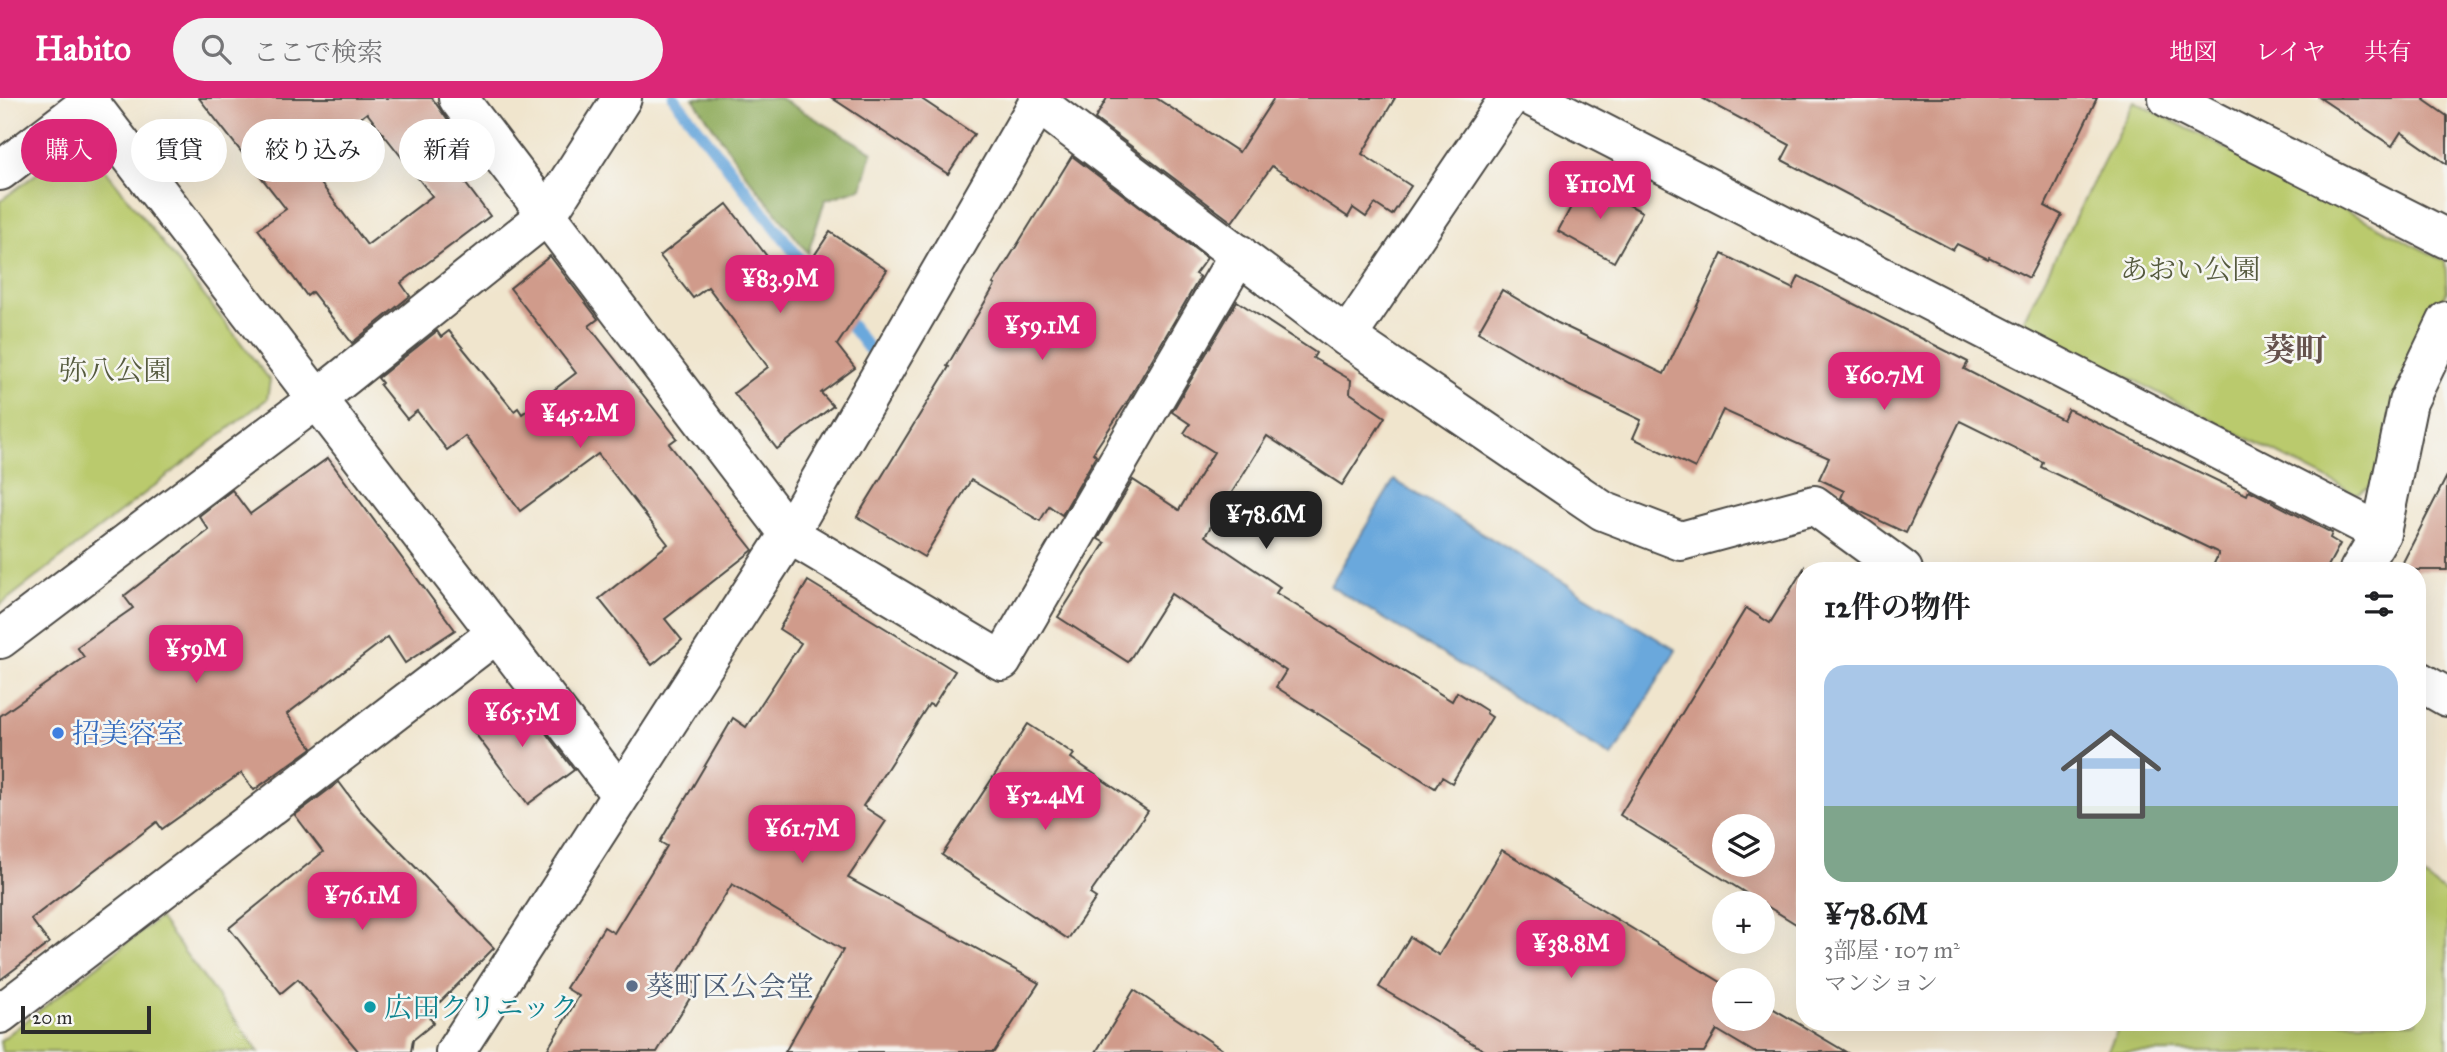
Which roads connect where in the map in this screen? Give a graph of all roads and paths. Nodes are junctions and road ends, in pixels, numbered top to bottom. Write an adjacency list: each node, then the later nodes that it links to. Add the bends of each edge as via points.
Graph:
1 (458, 98): 9 (street)
2 (622, 98): 9 (street)
3 (1510, 98): 13 (street)
4 (1534, 98): 15 (street)
5 (2168, 98): 10 (street)
6 (87, 100): 8 (street); 14 (street)
7 (1039, 101): 11 (street); 16 (street)
8 (0, 171)
9 (547, 215): 14 (street); 16 (street)
10 (2447, 239)
11 (1239, 254): 13 (street); 16 (street, via 1002,661)
12 (2447, 321): 15 (street, via 2408,402)
13 (1347, 337): 17 (street, via 1603,511 1681,541 1814,505)
14 (317, 399): 19 (street); 20 (street)
15 (2381, 533): 18 (street)
16 (789, 534): 23 (street)
17 (1892, 562)
18 (2364, 562)
19 (497, 633): 23 (street); 24 (street)
20 (0, 639)
21 (2426, 685): 22 (street)
22 (2447, 697)
23 (620, 794): 25 (street)
24 (0, 1014)
25 (455, 1052)

